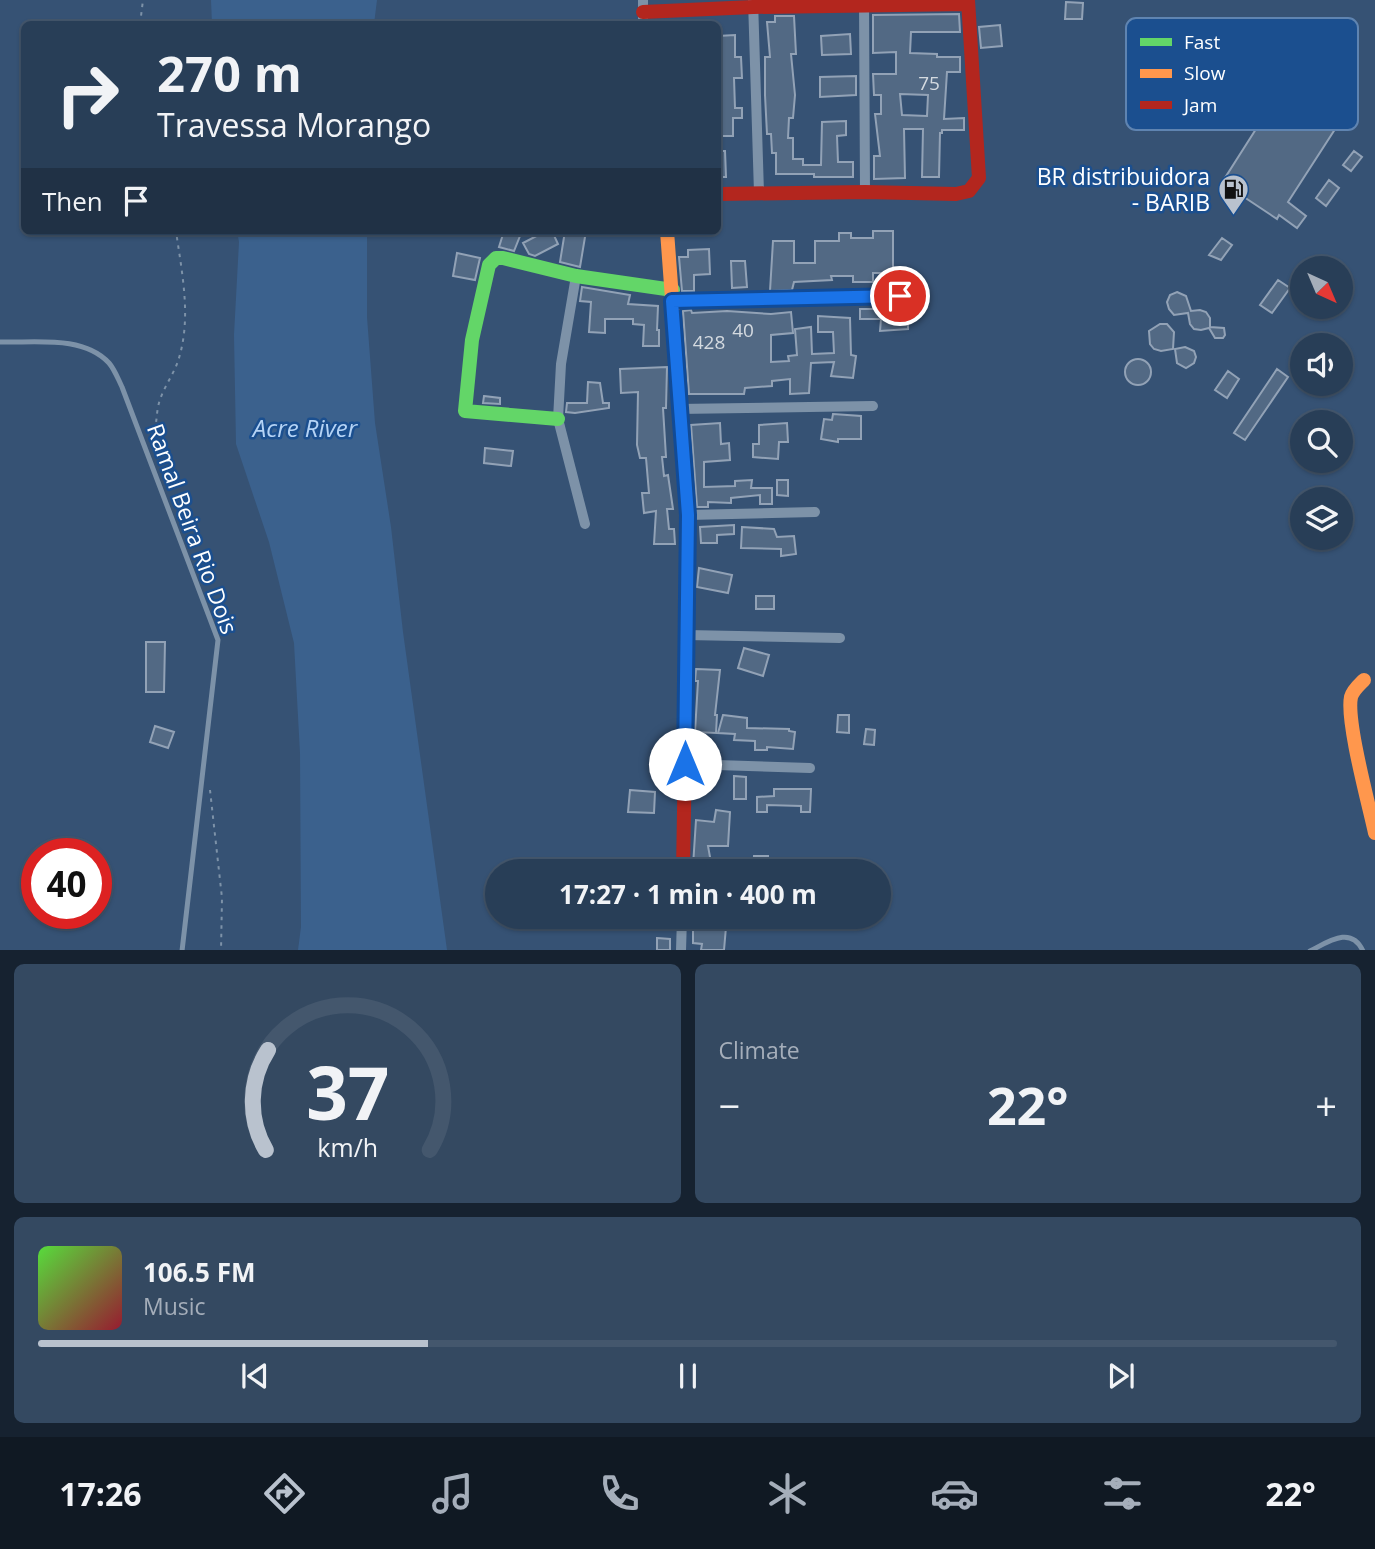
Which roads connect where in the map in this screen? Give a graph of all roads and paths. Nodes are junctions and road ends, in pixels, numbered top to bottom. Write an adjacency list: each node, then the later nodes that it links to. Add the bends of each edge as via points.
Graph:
1 (143, 0): 6 (path)
2 (968, 2): 4 (street); 8 (street, via 976,185 956,194)
3 (753, 3): 4 (street); 5 (street); 7 (street)
4 (864, 3): 8 (street)
5 (643, 12)
6 (140, 21)
7 (759, 192): 8 (street); 9 (street)
8 (865, 192)
9 (721, 194)
10 (177, 235): 19 (path, via 186,333)
11 (667, 235): 13 (street)
12 (576, 276): 13 (street); 18 (street, via 561,364); 18 (street, via 496,258 489,265 472,340 465,411)
13 (672, 295): 14 (street); 17 (street)
14 (900, 296)
15 (0, 342): 19 (lane, Ramal Beira Rio Dois, via 75,344 95,351 111,365)
16 (873, 406): 17 (street)
17 (678, 409): 21 (street)
18 (558, 419): 22 (street)
19 (145, 448): 32 (lane, Ramal Beira Rio Dois, via 219,640)
20 (815, 512): 21 (street)
21 (688, 515): 23 (street)
22 (585, 524)
23 (686, 635): 24 (street); 26 (street)
24 (840, 638)
25 (1364, 680): 29 (street, via 1350,701)
26 (685, 764): 27 (street); 30 (street)
27 (810, 768)
28 (210, 787): 33 (path, via 222,898)
29 (1375, 833)
30 (683, 859)
31 (682, 929): 34 (street)
32 (182, 950)
33 (221, 950)
34 (681, 950)
35 (1310, 950): 36 (lane, via 1339,936 1356,940)
36 (1363, 950)

